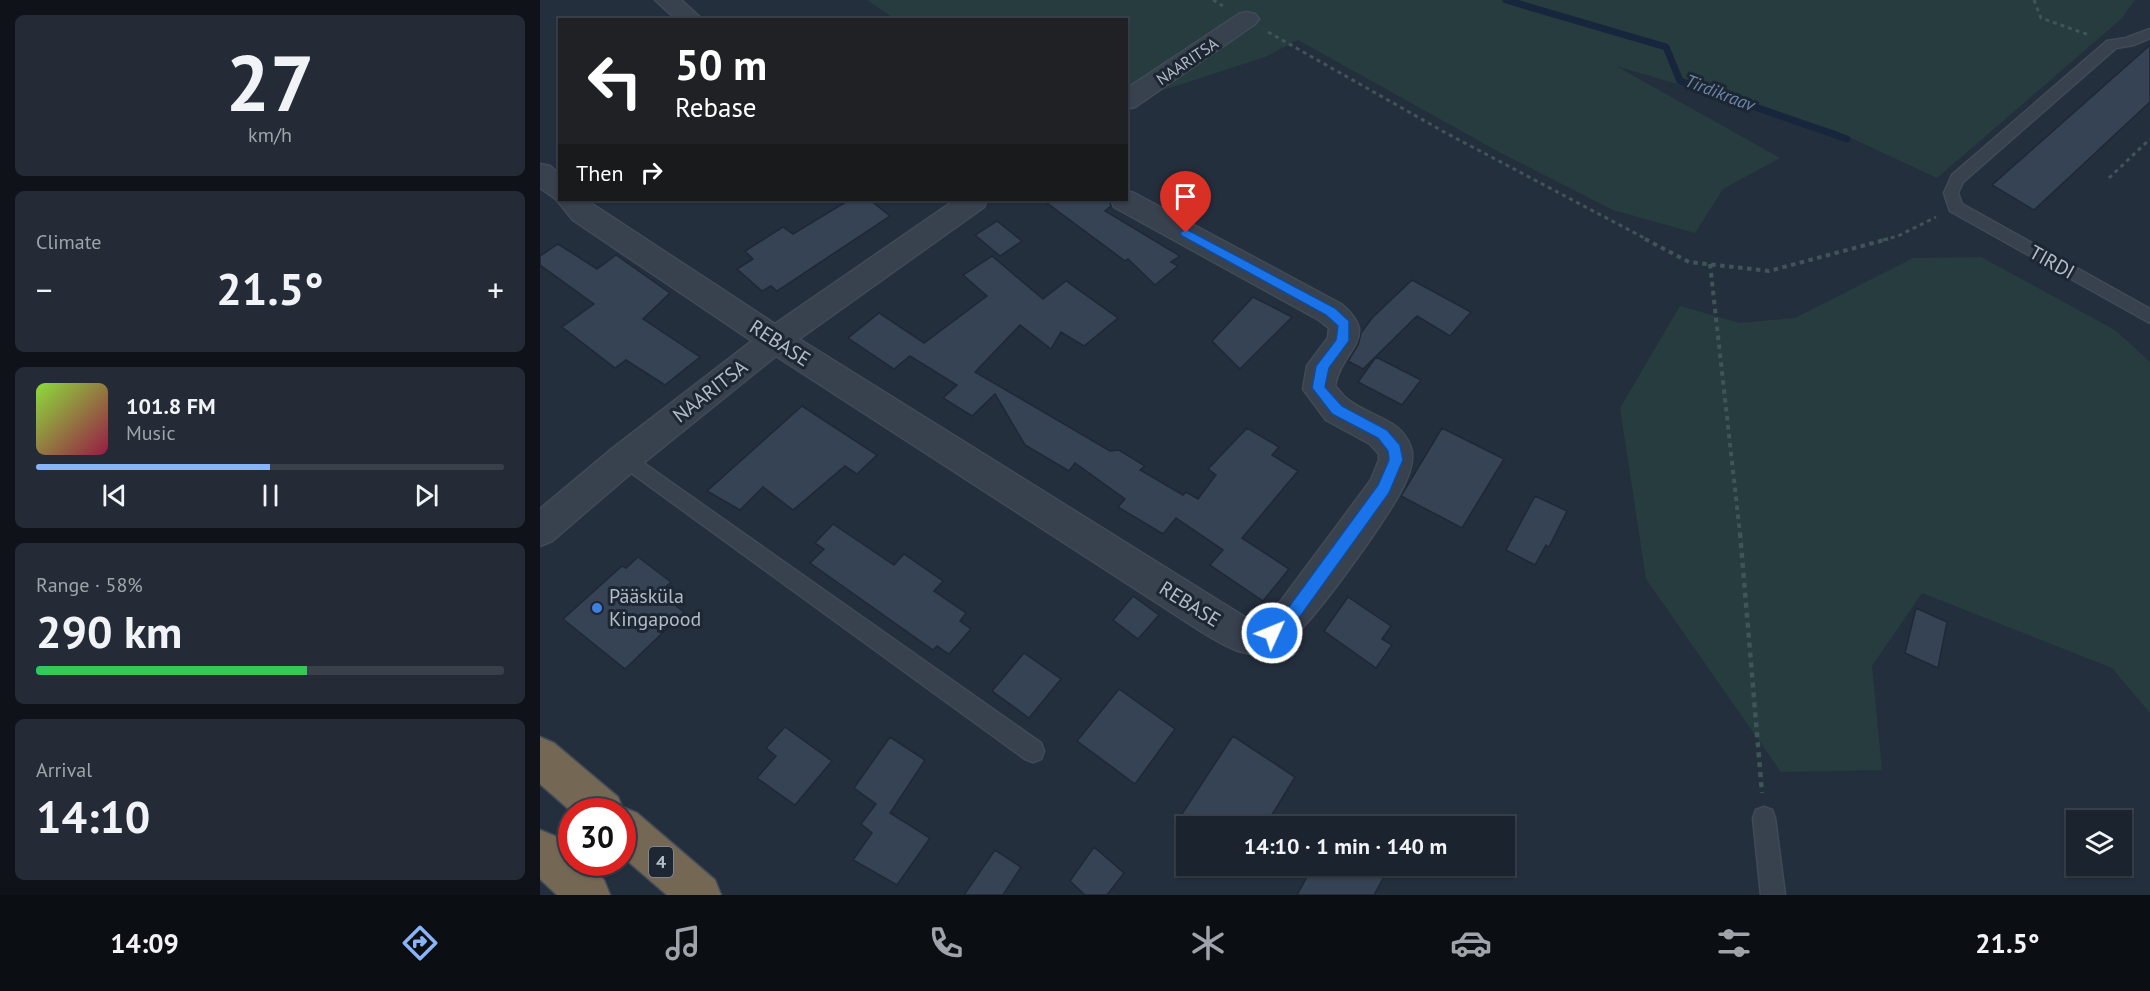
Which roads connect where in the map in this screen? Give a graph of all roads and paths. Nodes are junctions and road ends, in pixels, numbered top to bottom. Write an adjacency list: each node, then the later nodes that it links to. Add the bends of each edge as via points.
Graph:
1 (667, 0): 4 (street)
2 (1213, 0): 5 (path)
3 (2034, 0): 7 (path, via 2041,18)
4 (690, 18)
5 (1246, 19): 8 (street, NAARITSA); 18 (path, via 1446,133 1689,262)
6 (2150, 33): 7 (lane)
7 (2112, 44): 16 (lane, via 1957,179 1951,193)
8 (1128, 100)
9 (2150, 139): 11 (path)
10 (540, 173): 12 (street)
11 (2109, 178)
12 (558, 189)
13 (570, 201): 20 (street, REBASE)
14 (969, 201): 17 (street, NAARITSA)
15 (1126, 201): 20 (street, REBASE, via 1330,312 1344,324 1343,341 1323,366 1319,388 1337,410 1383,434 1395,449 1396,460 1384,489 1294,613 1272,633 1245,637 1215,620)
16 (1955, 207): 18 (path, via 1898,236 1769,271); 19 (lane, TIRDI)
17 (937, 208): 20 (street, NAARITSA)
18 (1710, 264): 26 (path, via 1732,445)
19 (2150, 317)
20 (775, 340): 21 (street, NAARITSA)
21 (625, 458): 22 (street, NAARITSA); 23 (lane)
22 (540, 530)
23 (1033, 751)
24 (540, 757): 25 (highway)
25 (587, 798)
26 (1764, 818): 31 (lane)
27 (636, 840): 30 (highway, 4)
28 (540, 851): 29 (highway)
29 (589, 895)
30 (700, 895)
31 (1773, 895)

